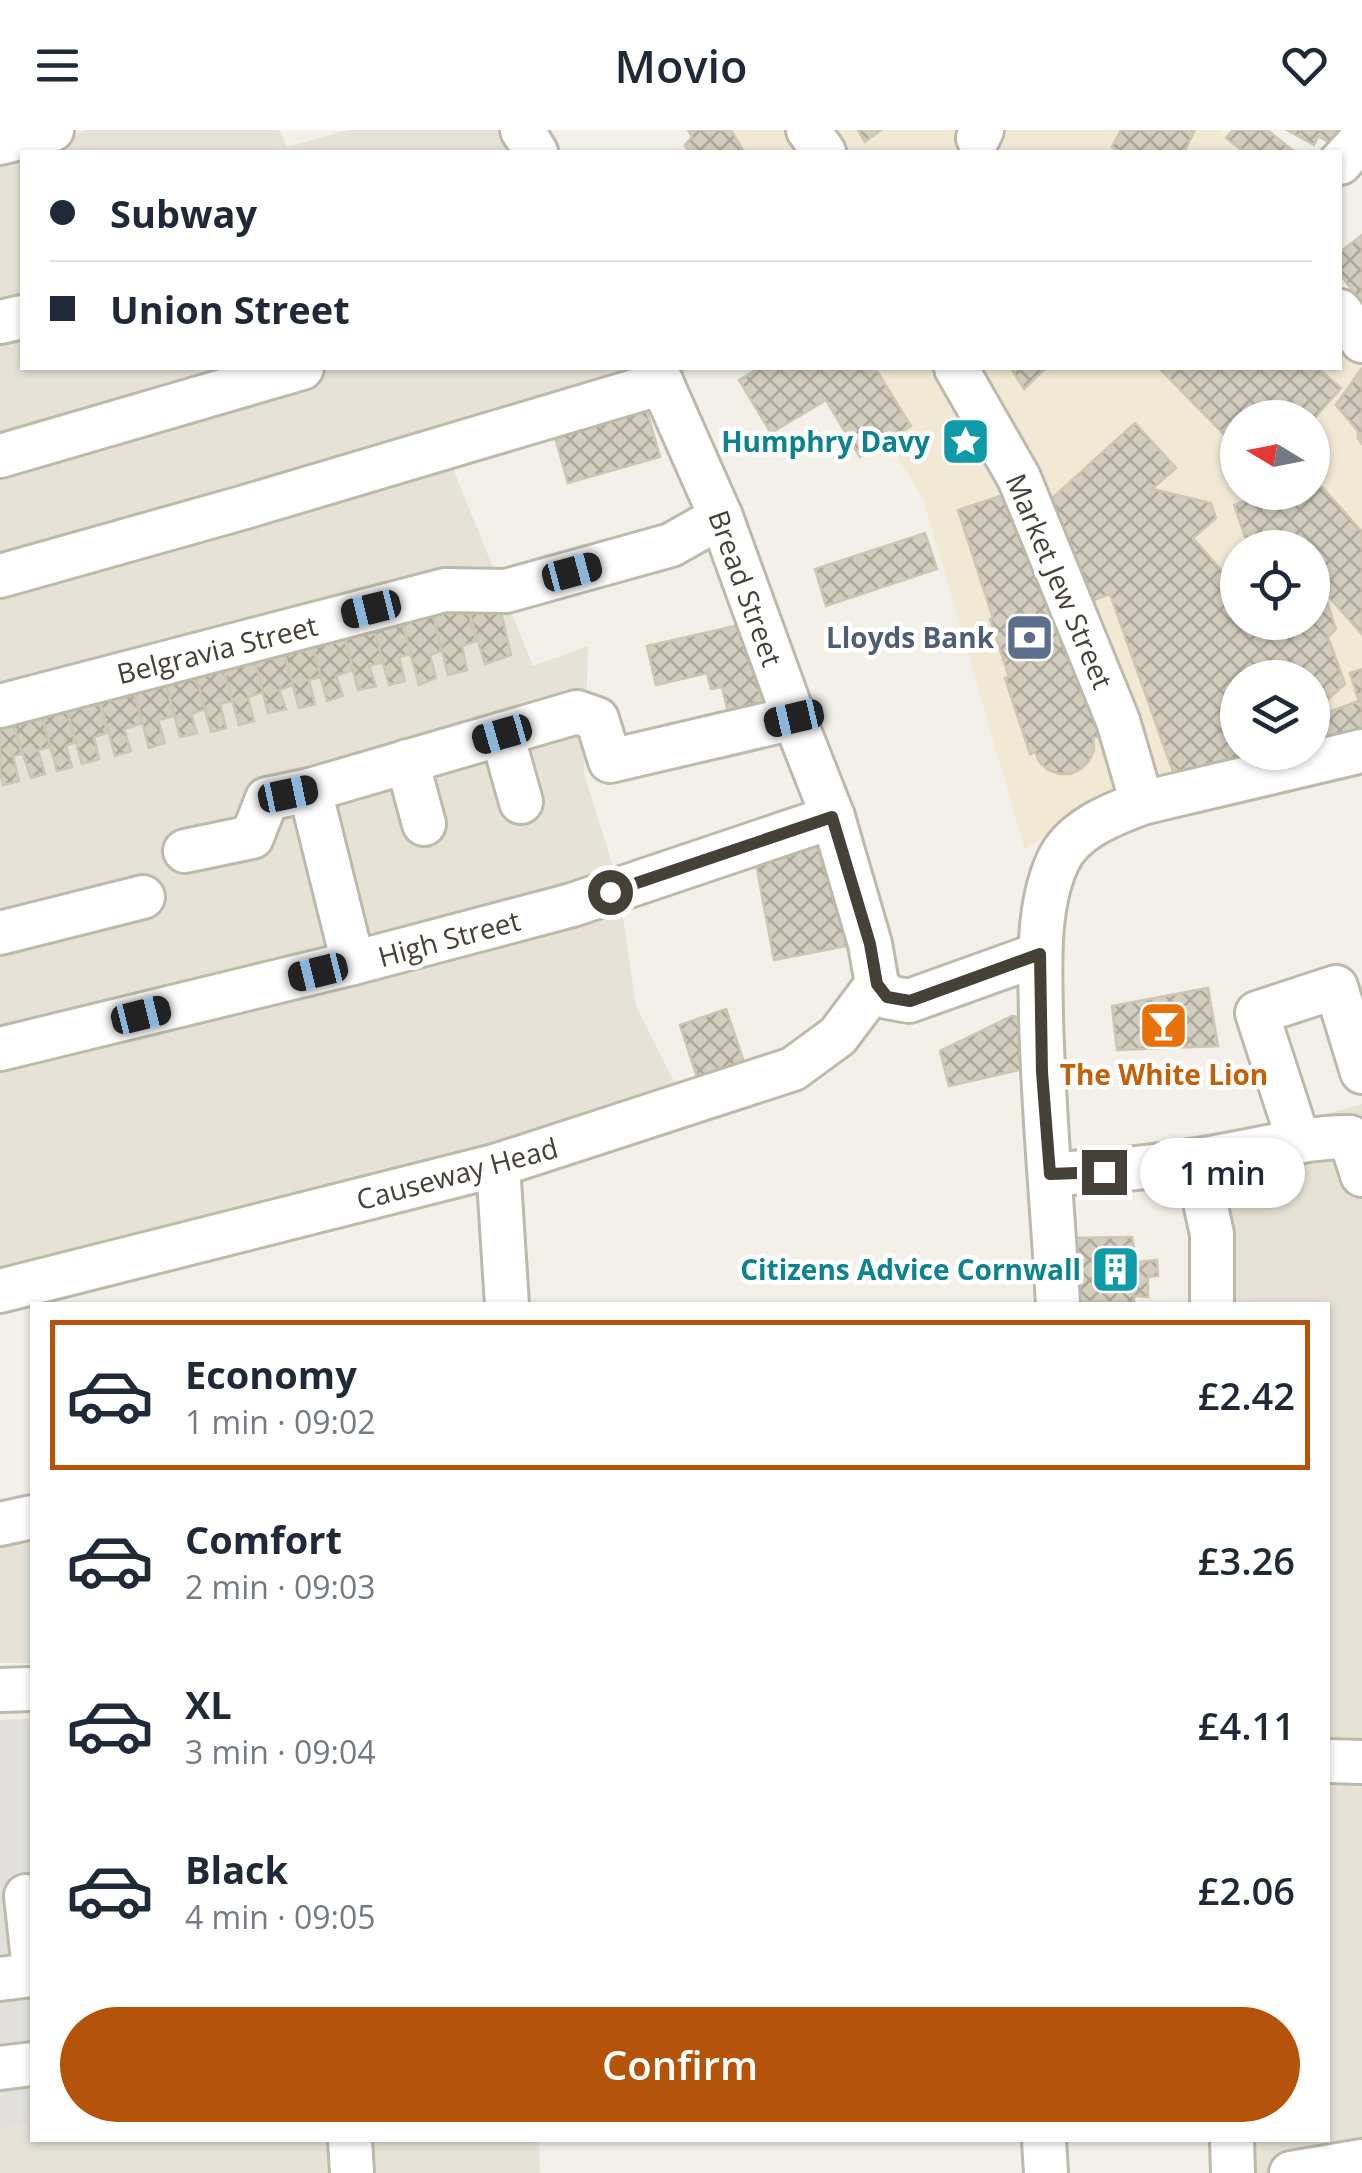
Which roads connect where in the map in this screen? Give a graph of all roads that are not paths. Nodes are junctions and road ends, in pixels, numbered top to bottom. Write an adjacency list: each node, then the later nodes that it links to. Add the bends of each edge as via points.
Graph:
1 (52, 130): 3 (street)
2 (1362, 138): 4 (street)
3 (0, 143)
4 (1342, 161)
5 (1342, 314): 6 (street)
6 (1362, 341)
7 (295, 370): 10 (street)
8 (957, 370): 20 (street, Market Jew Street, via 1019,478 1118,721)
9 (658, 375): 11 (street, Bread Street); 12 (street, via 264,502)
10 (0, 456)
11 (721, 516): 13 (street, Belgravia Street, via 671,546 506,591 445,590); 14 (street, Bread Street)
12 (0, 576)
13 (0, 706)
14 (794, 718): 15 (street, via 610,761 597,719 577,712); 21 (street, Bread Street)
15 (502, 734): 17 (street); 19 (street)
16 (1362, 751): 20 (street)
17 (408, 762): 18 (street); 22 (street)
18 (310, 790): 23 (street, via 266,799 252,836); 27 (street)
19 (521, 802)
20 (1142, 803): 26 (street, via 1078,836 1058,861)
21 (832, 817): 27 (street, High Street, via 572,905); 28 (street, Bread Street)
22 (424, 824)
23 (185, 852)
24 (143, 897): 25 (street)
25 (0, 934)
26 (1040, 954): 28 (street, via 910,1001 887,997); 36 (street)
27 (353, 963): 29 (street, High Street)
28 (877, 984): 35 (street, Causeway Head, via 838,1036 793,1068)
29 (0, 1049)
30 (1362, 1072): 32 (street, via 1336,987 1257,1014)
31 (1362, 1080): 33 (street)
32 (1299, 1142): 33 (street, via 1323,1137); 34 (street)
33 (1356, 1156)
34 (1196, 1160): 36 (street); 40 (street, via 1212,1234)
35 (498, 1165): 37 (street, Causeway Head); 38 (street)
36 (1050, 1174): 39 (street)
37 (0, 1291)
38 (507, 1302)
39 (1058, 1302)
40 (1212, 1302)
41 (30, 1517): 42 (street)
42 (0, 1524)
43 (30, 1689): 44 (street)
44 (0, 1690)
45 (1330, 1761): 46 (street)
46 (1362, 1762)
47 (26, 1896): 48 (street)
48 (30, 1932)
49 (30, 1975): 50 (street)
50 (0, 1979)
51 (30, 2064): 52 (street)
52 (0, 2068)
53 (350, 2142): 57 (street)
54 (1044, 2142): 58 (street)
55 (1232, 2142): 59 (street)
56 (1362, 2161): 60 (street)
57 (352, 2173)
58 (1046, 2173)
59 (1232, 2173)
60 (1291, 2173)

